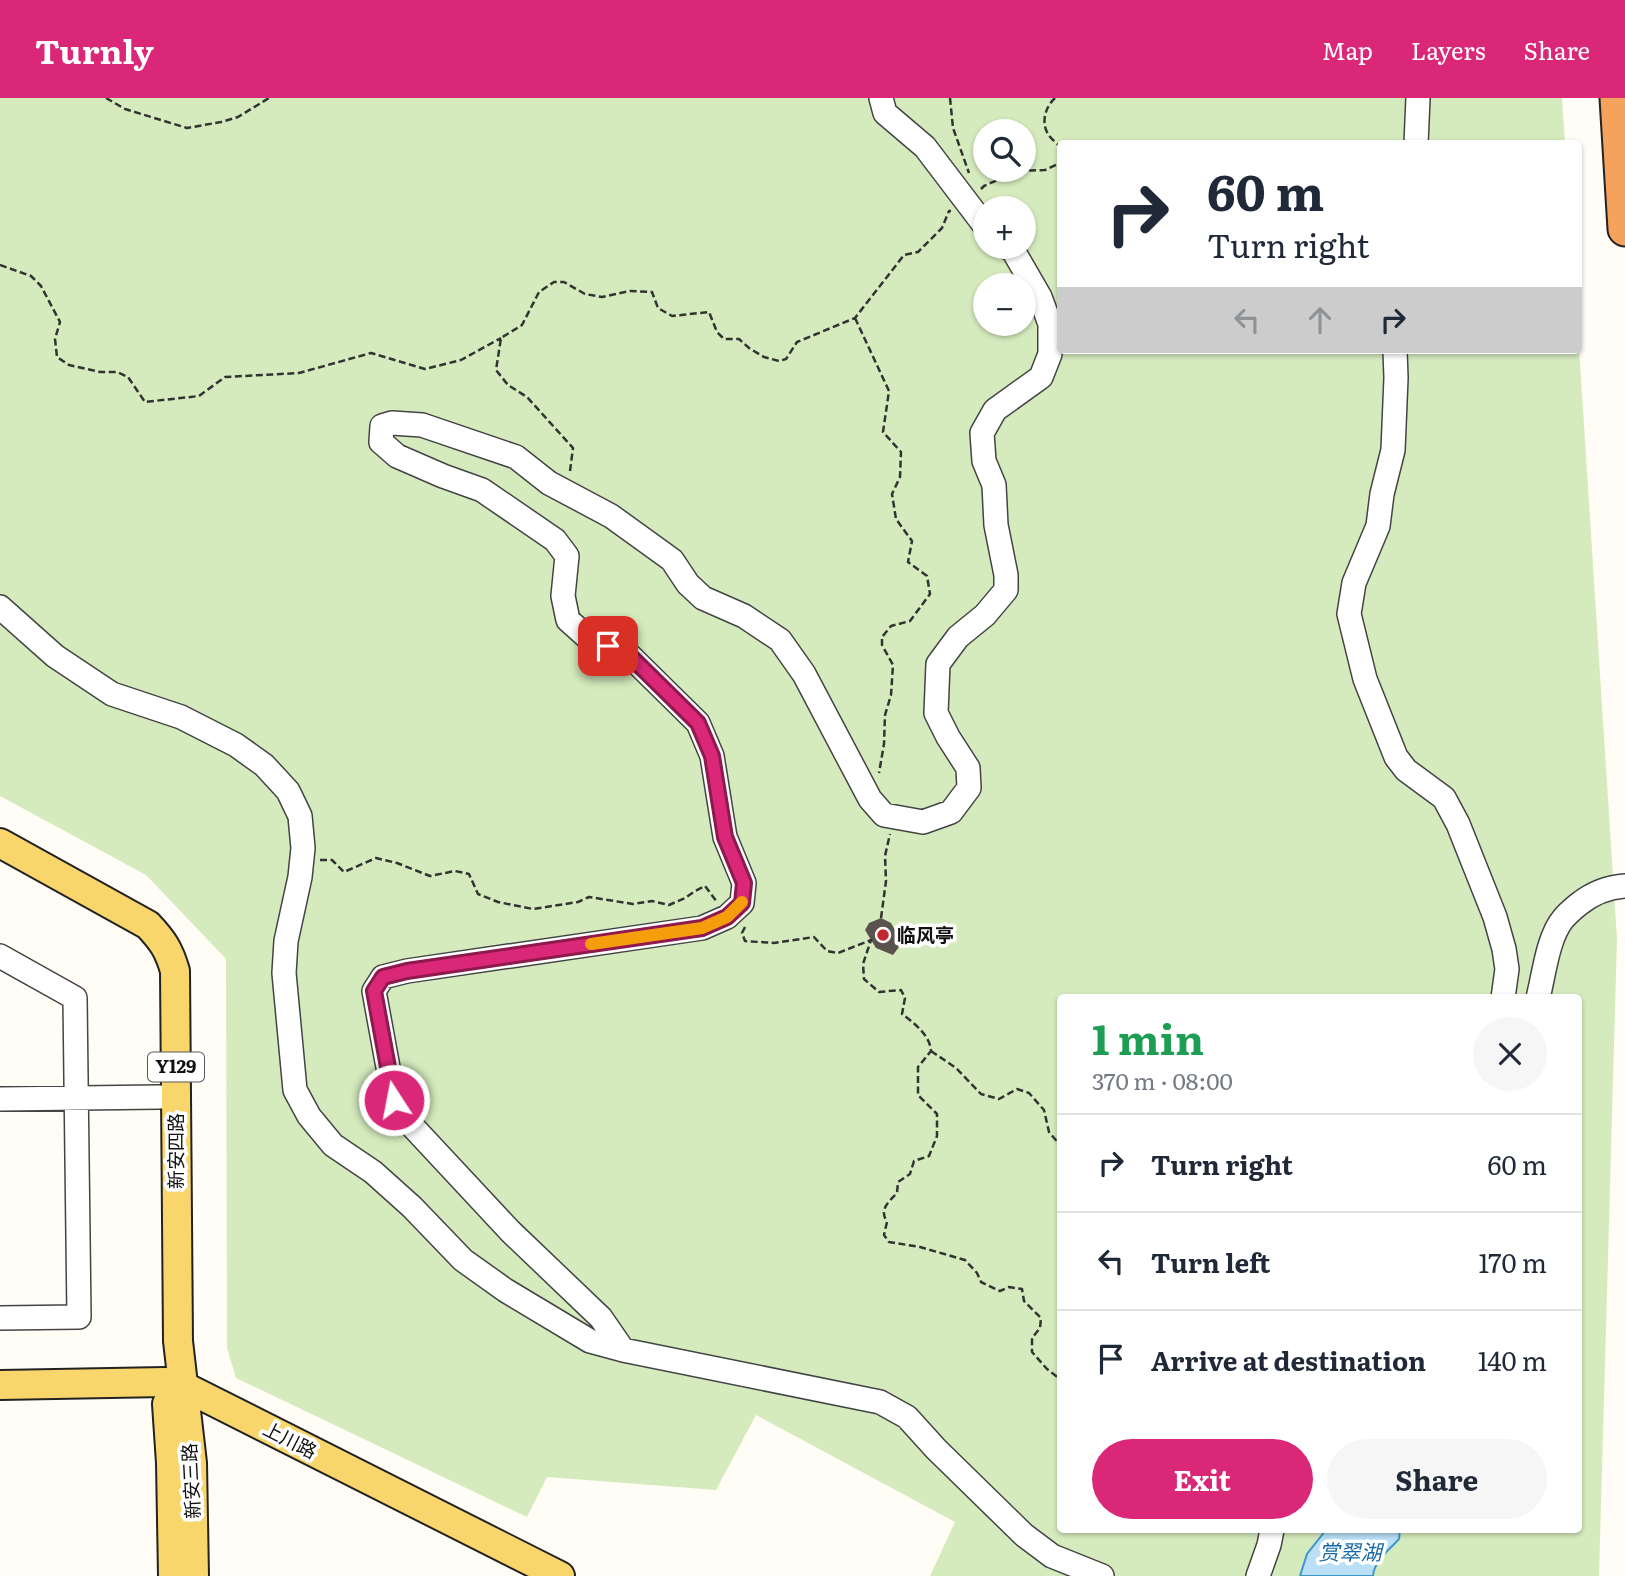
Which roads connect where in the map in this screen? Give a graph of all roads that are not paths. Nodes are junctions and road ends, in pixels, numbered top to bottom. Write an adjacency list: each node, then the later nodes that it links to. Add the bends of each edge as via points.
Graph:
1 (881, 98): 5 (street, via 885,113 925,147)
2 (1419, 98): 4 (street)
3 (1618, 98): 6 (highway)
4 (1416, 140)
5 (973, 210)
6 (1625, 229)
7 (1018, 259): 20 (street, via 1050,324 1050,354 1041,377 995,410 982,433 984,461 994,485 1006,590 958,637 938,664 936,712 968,768 969,788 951,812 923,822 877,807 804,674 780,640 744,615 703,597 672,560 611,516 549,483 516,457 422,425 382,426 381,442 397,456 482,490 555,540 567,556 563,596 568,620 587,637 628,654 698,723 712,756 725,837 744,883 742,903 727,917 702,928 407,971 383,977 374,991 394,1100 414,1128 510,1231 601,1318)
8 (1395, 354): 14 (street, via 1393,450 1378,526 1353,583 1349,614 1365,679 1396,757 1444,798 1458,824 1504,949)
9 (0, 607): 20 (street, via 55,656 112,694 181,717 236,745 264,765 288,791 299,817 303,848 284,972 295,1090 309,1116 333,1145 373,1172 463,1260 590,1340)
10 (0, 844): 22 (main road, 新安四路 / Y129, via 148,925 170,954 175,971 178,1340)
11 (0, 863): 16 (main road, 新安四路 / Y129, via 139,939 149,950 158,975)
12 (1625, 886): 15 (street, via 1597,892 1562,920)
13 (0, 956): 17 (street, via 75,998)
14 (1504, 994)
15 (1539, 994)
16 (160, 1097): 17 (street); 22 (main road, 新安四路 / Y129, via 162,1341)
17 (76, 1098): 18 (street); 19 (street, via 79,1317)
18 (0, 1099)
19 (0, 1318)
20 (623, 1350): 29 (street, via 880,1402 906,1418 1024,1535 1052,1556)
21 (0, 1385): 22 (main road, 上川路)
22 (173, 1392): 23 (main road, 上川路); 25 (main road, 新安三路 / Y129); 26 (main road, 新安三路, via 192,1463); 27 (main road, 上川路); 28 (main road, 上川路)
23 (0, 1401)
24 (1271, 1533): 30 (street)
25 (173, 1576)
26 (194, 1576)
27 (525, 1576)
28 (560, 1576)
29 (1102, 1576)
30 (1258, 1576)

